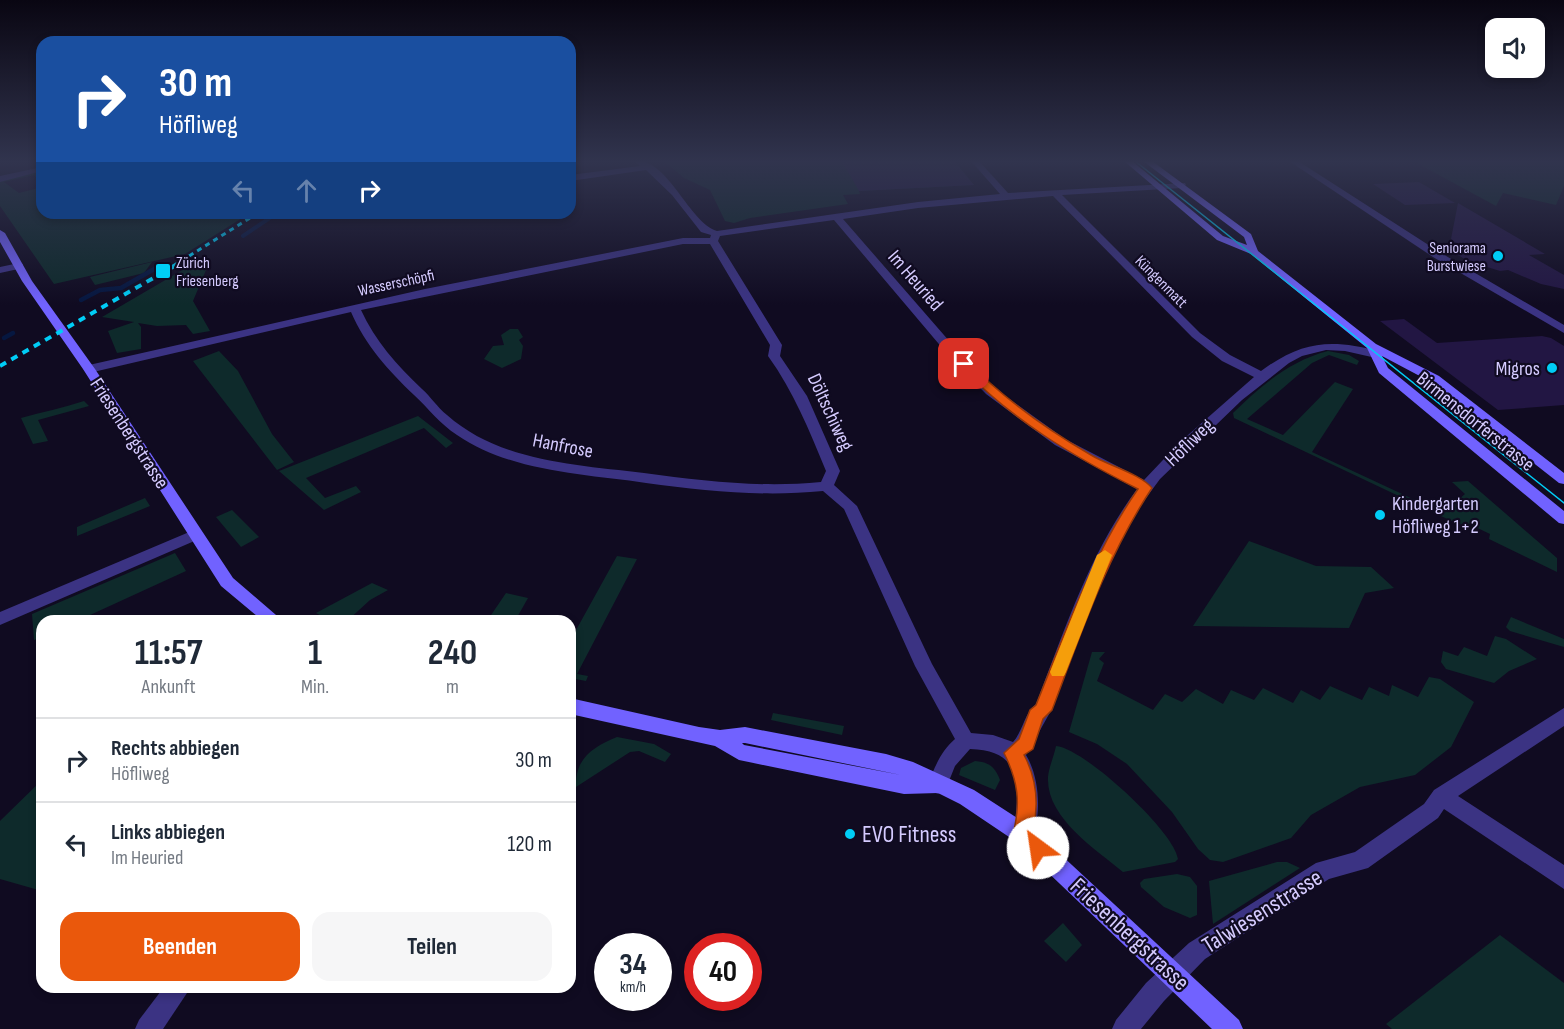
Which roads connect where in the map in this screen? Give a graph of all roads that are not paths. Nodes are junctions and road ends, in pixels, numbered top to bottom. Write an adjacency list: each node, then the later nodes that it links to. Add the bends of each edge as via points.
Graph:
1 (688, 209): 9 (street, Döltschiweg)
2 (895, 209): 7 (street, Wasserschöpfi)
3 (1071, 209): 17 (street, Küngenmatt, via 1190,329 1226,358)
4 (1184, 209): 10 (main road, Birmensdorferstrasse, via 1220,238)
5 (1214, 209): 10 (main road, Birmensdorferstrasse, via 1248,236)
6 (1369, 209): 14 (street, via 1513,302)
7 (836, 216): 9 (street, Wasserschöpfi); 20 (street, Im Heuried, via 990,391 1060,442)
8 (0, 233): 11 (main road, Friesenbergstrasse)
9 (715, 240): 13 (street, Wasserschöpfi, via 683,241); 19 (street, Döltschiweg, via 776,345 774,356 795,385 833,471)
10 (1254, 252): 15 (main road, Birmensdorferstrasse)
11 (19, 266): 12 (street); 16 (main road, Friesenbergstrasse)
12 (0, 270)
13 (355, 308): 16 (street, Wasserschöpfi); 19 (street, Hanfrose, via 378,348 442,417 500,450 546,464 726,489 775,491)
14 (1564, 330)
15 (1374, 350): 17 (street, Höfliweg, via 1316,347); 18 (main road, Birmensdorferstrasse, via 1435,379); 21 (main road, Birmensdorferstrasse, via 1383,370)
16 (89, 369): 22 (main road, Friesenbergstrasse)
17 (1261, 376): 20 (street, Höfliweg, via 1175,454)
18 (1564, 480)
19 (826, 486): 27 (street, via 850,506 924,666)
20 (1145, 488): 28 (street, Höfliweg, via 1103,558 1043,710 1036,715 1026,743)
21 (1564, 519)
22 (194, 535): 23 (main road, Friesenbergstrasse, via 227,582); 24 (street)
23 (267, 615)
24 (0, 619)
25 (576, 707): 29 (main road, Friesenbergstrasse, via 720,738 739,752 904,785)
26 (1564, 716): 30 (street, Talwiesenstrasse)
27 (966, 741): 28 (street, via 993,743); 29 (street, via 954,750)
28 (1013, 753): 31 (street, via 1023,771 1027,794)
29 (938, 785): 31 (main road, Friesenbergstrasse, via 967,797)
30 (1441, 796): 32 (street); 33 (street, Talwiesenstrasse, via 1425,816 1360,861 1324,870 1197,951)
31 (1023, 834): 33 (main road, Friesenbergstrasse)
32 (1564, 878)
33 (1174, 974): 36 (street, Talwiesenstrasse); 37 (main road, Friesenbergstrasse)
34 (175, 993): 35 (street)
35 (148, 1029)
36 (1125, 1029)
37 (1230, 1029)

